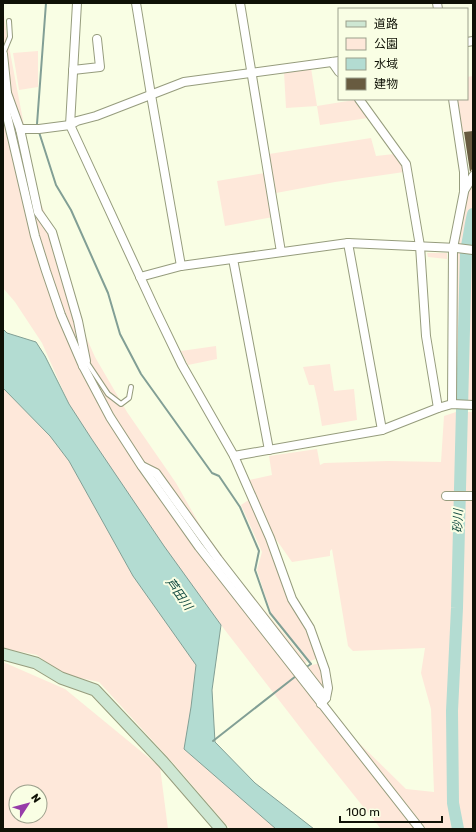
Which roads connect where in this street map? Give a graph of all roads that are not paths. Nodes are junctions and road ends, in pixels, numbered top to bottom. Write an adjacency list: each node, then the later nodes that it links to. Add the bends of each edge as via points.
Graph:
1 (77, 3): 8 (street)
2 (136, 3): 11 (street)
3 (240, 3): 9 (street)
4 (9, 22): 6 (lane, via 10,37)
5 (97, 39): 8 (street, via 100,67)
6 (3, 54): 10 (street)
7 (335, 62): 9 (street)
8 (73, 70): 14 (street)
9 (252, 73): 11 (street, via 184,82); 22 (street)
10 (4, 94): 15 (street); 26 (street, via 35,236 62,315)
11 (151, 95): 14 (street); 24 (street)
12 (360, 100): 19 (street, via 406,164)
13 (453, 100): 17 (street, via 464,172)
14 (70, 124): 15 (street); 25 (street)
15 (20, 129): 26 (street, via 38,212 52,232 78,321)
16 (473, 176): 17 (street)
17 (464, 192): 20 (street)
18 (348, 243): 19 (street); 22 (street); 31 (street)
19 (420, 246): 20 (street); 30 (street, via 426,336)
20 (455, 248): 21 (street); 28 (street)
21 (473, 250)
22 (281, 252): 23 (street)
23 (233, 259): 24 (street); 32 (street)
24 (181, 266): 25 (street)
25 (140, 277): 33 (street, via 182,365)
26 (85, 363): 27 (lane, via 108,394 121,404 129,398); 37 (street, via 110,417 199,547)
27 (131, 387)
28 (452, 404): 29 (street); 30 (street)
29 (473, 405)
30 (438, 408): 31 (street)
31 (382, 430): 32 (street)
32 (270, 450): 33 (street)
33 (234, 456): 37 (street, via 270,538 292,599 310,628 325,670 328,688)
34 (446, 496): 35 (street)
35 (473, 496)
36 (3, 654): 38 (street, via 36,662 61,678 95,690 163,762)
37 (323, 701): 39 (street)
38 (221, 829)
39 (420, 829)

